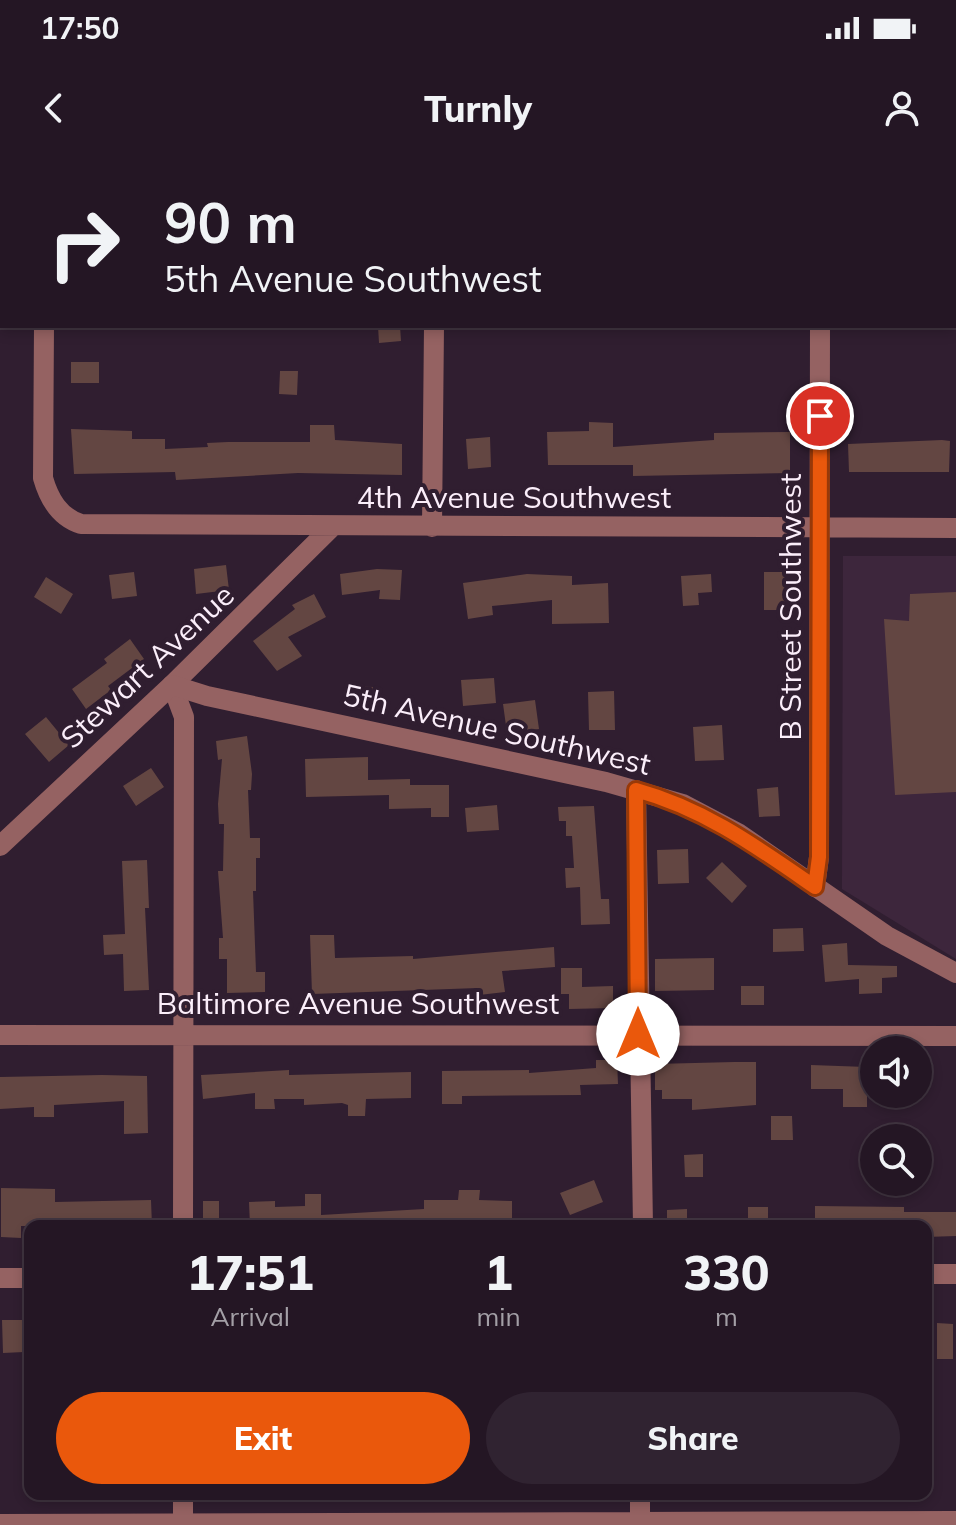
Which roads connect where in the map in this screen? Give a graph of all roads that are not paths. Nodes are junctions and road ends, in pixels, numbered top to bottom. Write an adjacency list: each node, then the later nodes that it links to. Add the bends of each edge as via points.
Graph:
1 (44, 328): 4 (street, 4th Avenue Southwest, via 43,478 50,499 73,521 107,526)
2 (434, 328): 5 (street)
3 (820, 328): 6 (street, B Street Southwest)
4 (333, 526): 5 (street, 4th Avenue Southwest); 8 (street, Stewart Avenue)
5 (432, 527): 6 (street, 4th Avenue Southwest)
6 (820, 528): 7 (street, 4th Avenue Southwest); 11 (street, B Street Southwest)
7 (956, 528)
8 (172, 685): 9 (street, 5th Avenue Southwest); 10 (street, Stewart Avenue); 13 (street, via 184,717)
9 (636, 790): 11 (street, 5th Avenue Southwest, via 720,822); 14 (street)
10 (0, 846)
11 (815, 887): 12 (street, 5th Avenue Southwest, via 887,936)
12 (956, 973)
13 (183, 1033): 14 (street, Baltimore Avenue Southwest); 15 (street, Baltimore Avenue Southwest); 17 (street)
14 (638, 1034): 16 (street, Baltimore Avenue Southwest); 18 (street)
15 (0, 1035)
16 (956, 1036)
17 (183, 1220)
18 (643, 1220)
19 (932, 1274): 20 (street)
20 (956, 1274)
21 (0, 1278): 22 (street)
22 (24, 1278)
23 (183, 1500): 27 (street)
24 (640, 1500): 28 (street)
25 (956, 1521): 28 (street)
26 (0, 1524): 27 (street)
27 (183, 1524): 28 (street)
28 (640, 1524)

